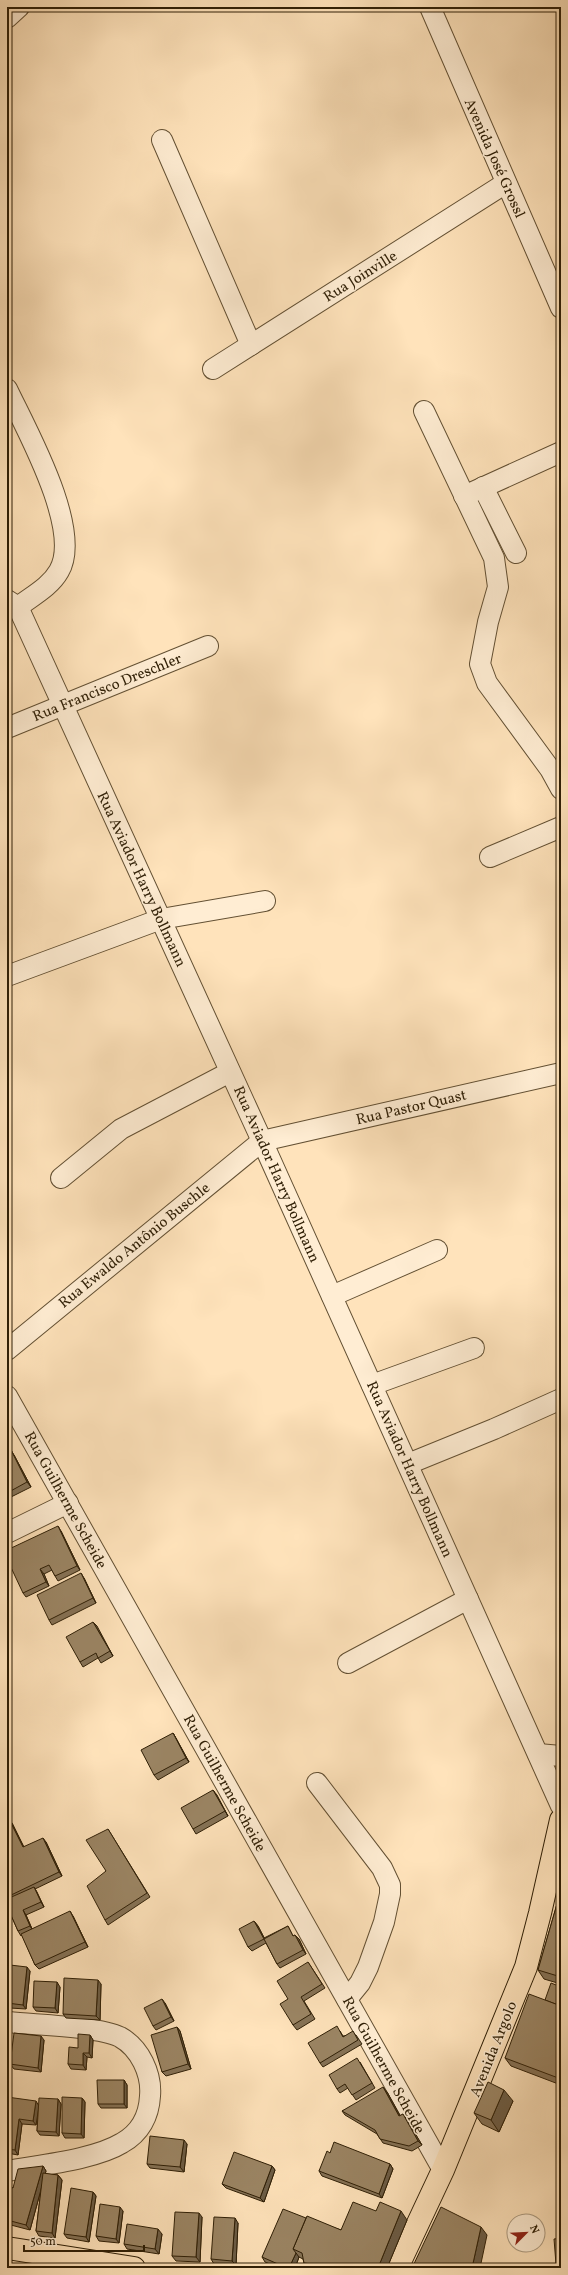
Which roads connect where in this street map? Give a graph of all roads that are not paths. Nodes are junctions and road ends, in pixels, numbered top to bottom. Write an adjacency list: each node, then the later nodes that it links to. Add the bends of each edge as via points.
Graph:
1 (19, 7): 3 (street)
2 (430, 7): 5 (street, Avenida José Grossl)
3 (7, 18)
4 (162, 140): 7 (street)
5 (506, 183): 6 (street, Avenida José Grossl); 7 (street, Rua Joinville)
6 (561, 308)
7 (251, 345): 8 (street, Rua Joinville)
8 (213, 368)
9 (7, 389): 15 (street, via 52,487 65,537 64,560 59,572 43,589)
10 (424, 411): 13 (street)
11 (561, 452): 12 (street)
12 (483, 487): 13 (street); 14 (street)
13 (464, 496): 19 (street, via 494,558 498,587 480,664 487,683 550,769)
14 (516, 553)
15 (12, 604): 17 (street, Rua Aviador Harry Bollmann)
16 (208, 646): 17 (street, Rua Francisco Dreschler)
17 (62, 705): 18 (street, Rua Francisco Dreschler); 23 (street, Rua Aviador Harry Bollmann)
18 (7, 728)
19 (561, 789)
20 (561, 827): 21 (street)
21 (490, 857)
22 (265, 901): 23 (street)
23 (161, 919): 24 (street); 25 (street, Rua Aviador Harry Bollmann)
24 (7, 976)
25 (230, 1072): 27 (street, Rua Aviador Harry Bollmann); 28 (street, via 121,1129)
26 (561, 1073): 27 (street, Rua Pastor Quast)
27 (262, 1140): 30 (street, Rua Aviador Harry Bollmann); 32 (street, Rua Ewaldo Antônio Buschle)
28 (61, 1178)
29 (437, 1250): 30 (street)
30 (332, 1296): 33 (street, Rua Aviador Harry Bollmann)
31 (474, 1348): 33 (street)
32 (7, 1350)
33 (372, 1385): 36 (street, Rua Aviador Harry Bollmann)
34 (7, 1396): 37 (street, Rua Guilherme Scheide)
35 (561, 1399): 36 (street, via 494,1430)
36 (408, 1464): 39 (street, Rua Aviador Harry Bollmann)
37 (68, 1503): 38 (street); 46 (street, Rua Guilherme Scheide)
38 (7, 1533)
39 (468, 1599): 40 (street); 41 (street, Rua Aviador Harry Bollmann)
40 (348, 1663)
41 (538, 1754): 42 (street); 44 (street, Rua Aviador Harry Bollmann)
42 (561, 1756)
43 (317, 1783): 46 (street, via 382,1868 390,1885 387,1908 368,1967 360,1983)
44 (561, 1806)
45 (561, 1820): 48 (main road, Avenida Argolo, via 526,1968)
46 (347, 1999): 48 (street, Rua Guilherme Scheide)
47 (9, 2022): 49 (street, via 103,2031 120,2037 140,2056 151,2093 150,2107 144,2122 135,2134 121,2144 87,2155)
48 (443, 2170): 54 (main road, Avenida Argolo)
49 (7, 2171)
50 (7, 2248): 51 (main road)
51 (79, 2264): 52 (main road)
52 (104, 2266): 53 (main road)
53 (134, 2268)
54 (397, 2268)

